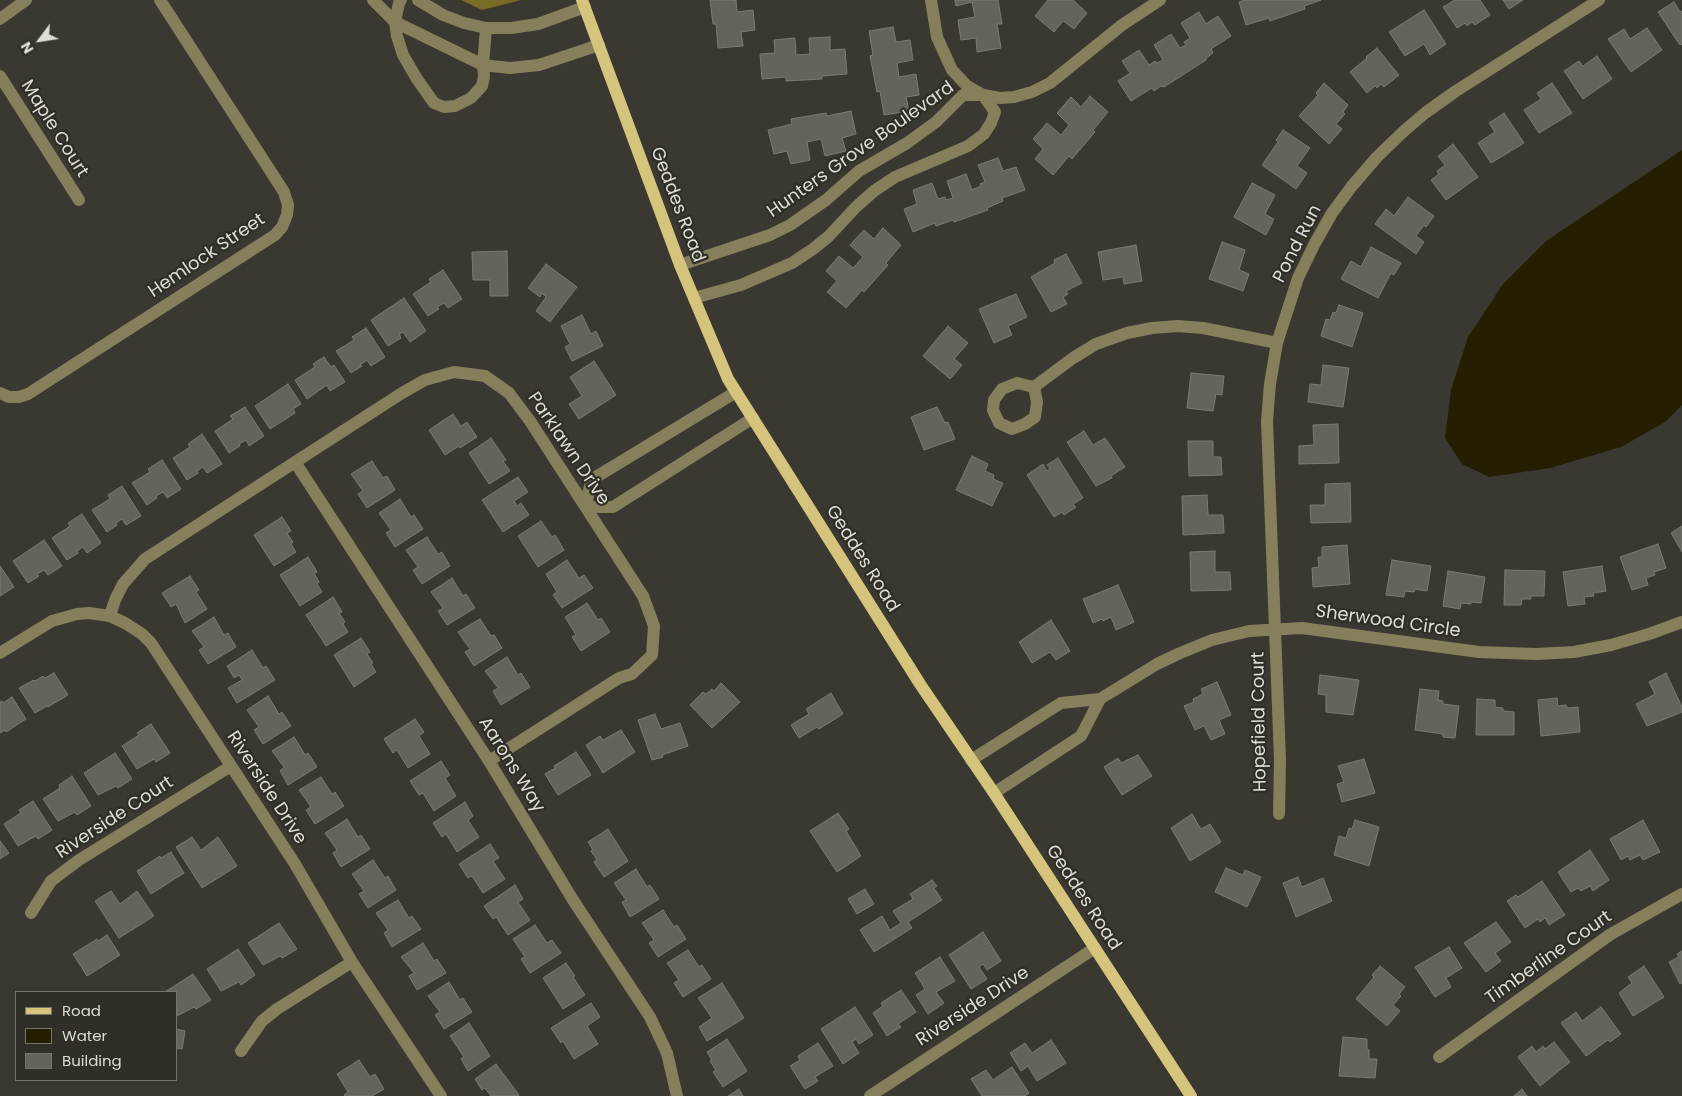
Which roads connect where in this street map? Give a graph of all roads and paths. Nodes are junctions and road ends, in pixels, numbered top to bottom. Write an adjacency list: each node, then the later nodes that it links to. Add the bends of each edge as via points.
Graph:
1 (26, 0): 10 (street)
2 (160, 0): 23 (street, Hemlock Street, via 284,192 287,215 275,234 28,394 9,397)
3 (373, 0): 11 (street)
4 (402, 0): 11 (street)
5 (418, 0): 12 (street, via 443,15)
6 (931, 0): 16 (street, via 937,37 952,70 967,86)
7 (1160, 0): 16 (street, via 1122,25 1050,83 1014,97)
8 (1598, 0): 20 (street, Pond Run, via 1425,113 1377,157 1337,206 1314,245 1295,286)
9 (584, 3): 12 (street, via 538,24); 13 (main road, Geddes Road)
10 (0, 19)
11 (395, 22): 14 (street); 14 (street, via 403,55 434,102 455,106 471,98 482,86)
12 (486, 28): 14 (street)
13 (599, 45): 14 (street, via 539,65 510,68); 18 (main road, Geddes Road)
14 (483, 65)
15 (0, 76): 17 (street, Maple Court)
16 (983, 94): 18 (street, Hunters Grove Boulevard, via 963,95 936,122 859,171 790,225 770,235); 19 (street, Hunters Grove Boulevard, via 995,112 991,123 977,140 895,177 856,207 828,237 792,263 741,285)
17 (78, 200)
18 (680, 265): 19 (main road, Geddes Road)
19 (694, 298): 22 (main road, Geddes Road)
20 (1277, 343): 21 (street, via 1204,328 1152,328 1096,344); 29 (street, Pond Run, via 1268,421)
21 (1034, 387)
22 (736, 392): 24 (main road, Geddes Road); 26 (street, via 592,480)
23 (0, 393)
24 (753, 418): 26 (street, via 613,507); 32 (main road, Geddes Road)
25 (295, 462): 26 (street, Parklawn Drive, via 424,380 454,372 485,376 509,393); 27 (street, Parklawn Drive, via 145,559 123,584); 33 (street, Aarons Way)
26 (586, 507): 33 (street, Parklawn Drive, via 643,596 654,626 652,655 632,674 619,678)
27 (110, 616): 30 (street, Riverside Drive, via 89,613 64,616); 34 (street, Riverside Drive, via 132,627 151,643)
28 (1682, 622): 29 (street, Sherwood Circle, via 1611,645 1574,652 1536,654 1479,652 1302,628)
29 (1275, 630): 31 (street, Sherwood Circle, via 1248,631 1212,640 1157,664); 36 (street, Hopefield Court)
30 (0, 652)
31 (1100, 699): 32 (street, Sherwood Circle, via 1061,703); 35 (street, via 1082,736)
32 (971, 760): 35 (main road, Geddes Road)
33 (488, 761): 44 (street, Aarons Way, via 573,900 650,1017 667,1054)
34 (230, 766): 38 (street, Riverside Court, via 51,880); 40 (street, Riverside Drive, via 295,864)
35 (994, 793): 39 (main road, Geddes Road)
36 (1279, 814)
37 (1682, 894): 42 (street, Timberline Court, via 1612,934)
38 (31, 913)
39 (1095, 948): 45 (street, Riverside Drive); 46 (main road, Geddes Road)
40 (352, 962): 41 (street, via 272,1013); 43 (street, Riverside Drive)
41 (241, 1051)
42 (1439, 1057)
43 (441, 1096)
44 (677, 1096)
45 (870, 1096)
46 (1191, 1096)

